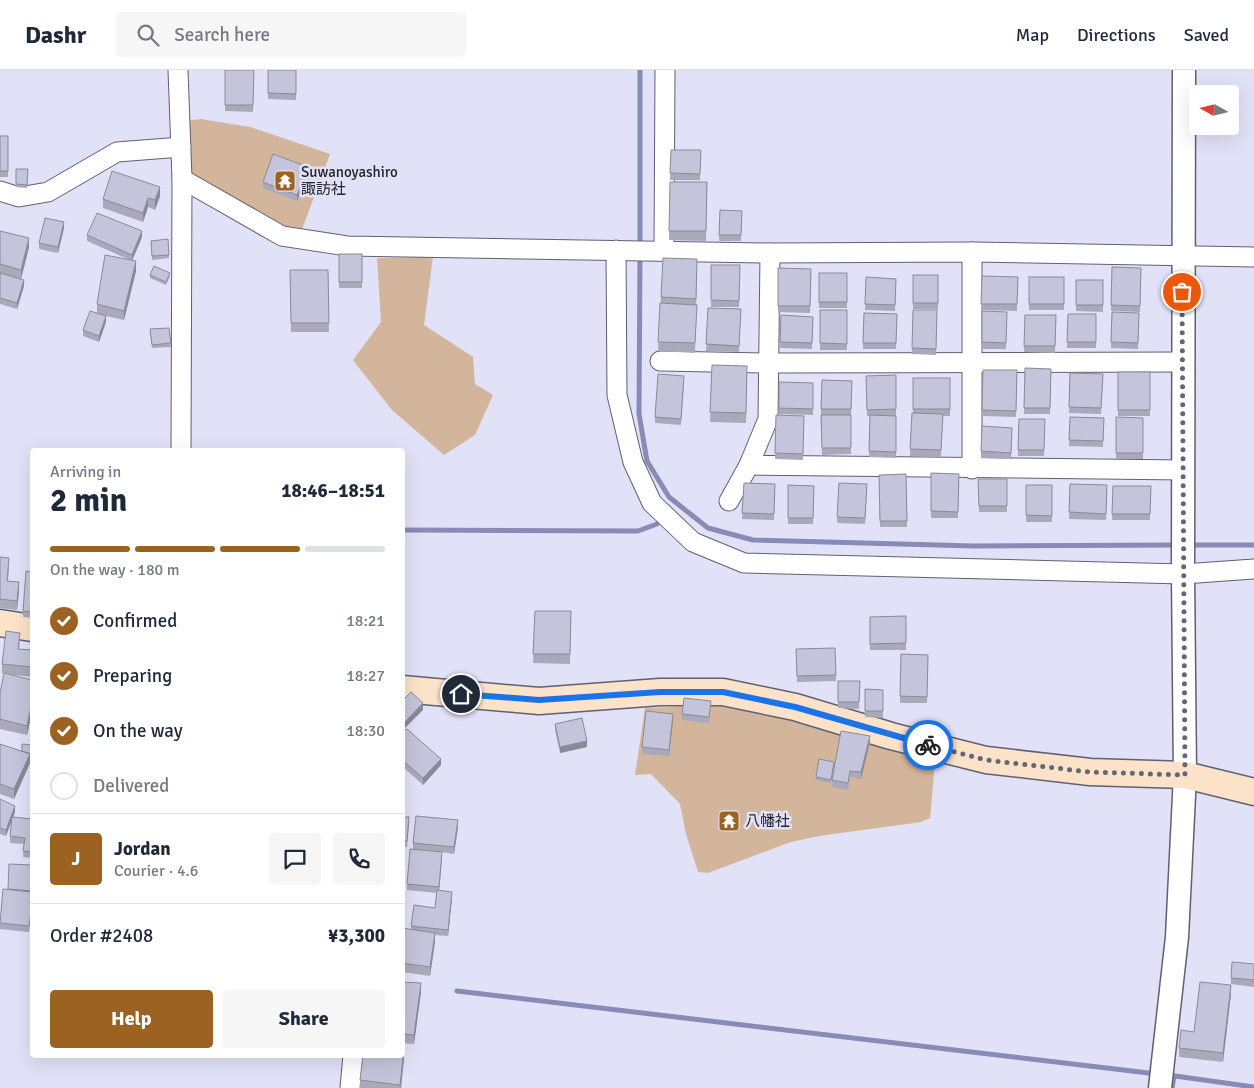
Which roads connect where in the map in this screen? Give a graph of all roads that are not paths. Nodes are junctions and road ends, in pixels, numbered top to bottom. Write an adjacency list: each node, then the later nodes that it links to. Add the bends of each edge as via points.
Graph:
1 (178, 70): 4 (street)
2 (665, 70): 8 (street)
3 (1184, 70): 12 (street)
4 (181, 147): 5 (street); 6 (street, via 117,152 48,192 19,197)
5 (182, 179): 7 (street, via 282,236 347,246); 17 (street)
6 (0, 191)
7 (616, 250): 8 (street); 23 (street, via 616,395 633,462 652,503 693,542 744,562)
8 (659, 251): 10 (street)
9 (972, 252): 10 (street); 12 (street); 16 (street)
10 (770, 254): 15 (street)
11 (1254, 256): 12 (street)
12 (1182, 257): 14 (street)
13 (660, 361): 15 (street)
14 (1182, 362): 16 (street); 20 (street)
15 (768, 363): 16 (street); 18 (street, via 768,419)
16 (973, 363): 19 (street)
17 (181, 448)
18 (749, 465): 19 (street); 21 (street)
19 (972, 469): 20 (street)
20 (1182, 470): 23 (street)
21 (729, 501)
22 (1254, 569): 23 (street)
23 (1183, 574): 27 (street)
24 (0, 623): 25 (main road)
25 (30, 628)
26 (405, 689): 27 (main road, via 539,700 660,692 723,692 795,707 986,760 1090,772)
27 (1185, 775): 28 (main road); 31 (street, via 1177,937)
28 (1254, 792)
29 (353, 1058): 30 (street)
30 (350, 1088)
31 (1160, 1088)

